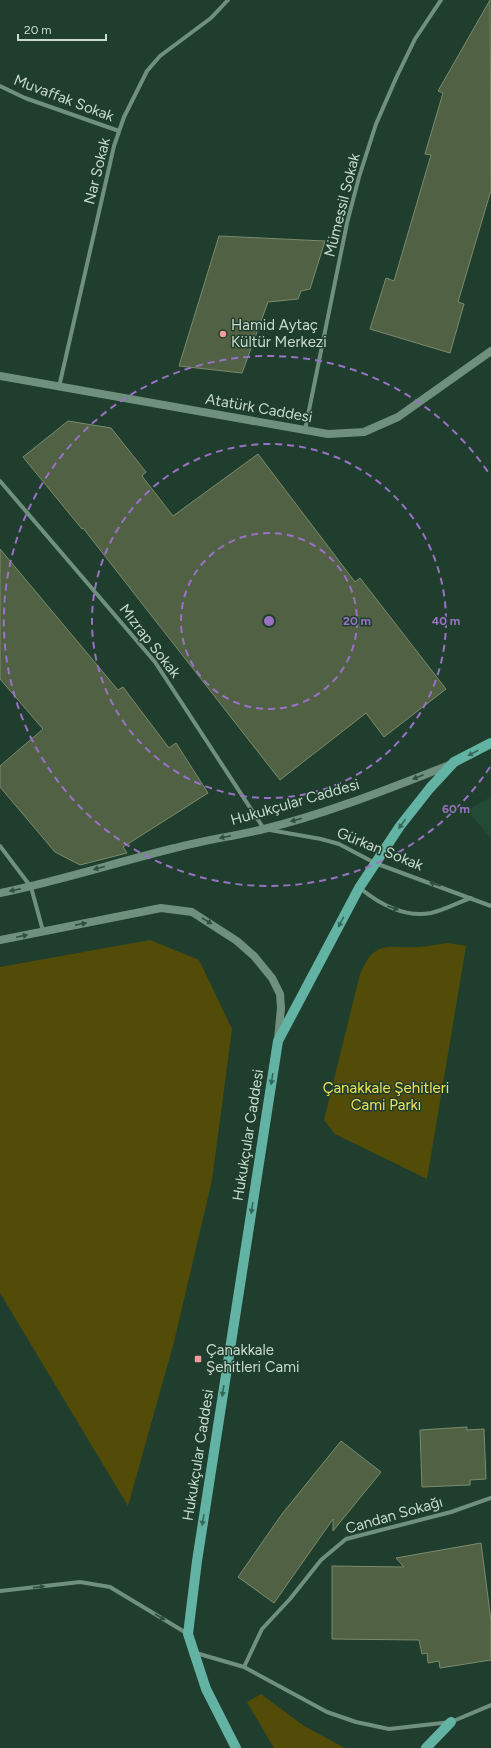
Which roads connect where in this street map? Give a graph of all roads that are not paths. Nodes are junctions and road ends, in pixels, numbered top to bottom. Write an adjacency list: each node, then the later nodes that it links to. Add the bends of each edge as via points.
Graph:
1 (228, 0): 4 (street, Nar Sokak, via 210,18 160,56 147,71)
2 (441, 0): 8 (street, Mümessil Sokak, via 415,39 397,76 376,124 359,177 347,223)
3 (0, 86): 4 (street, Muvaffak Sokak, via 25,98)
4 (119, 131): 7 (street, Nar Sokak)
5 (491, 351): 8 (street, Atatürk Caddesi, via 398,417 364,432 328,434)
6 (0, 376): 7 (street, Atatürk Caddesi)
7 (59, 387): 8 (street, Atatürk Caddesi)
8 (305, 430)
9 (0, 481): 12 (street, Mızrap Sokak, via 155,662)
10 (491, 743): 11 (main road, Hukukçular Caddesi, one-way to 11)
11 (454, 762): 12 (street, Hukukçular Caddesi, one-way to 12, via 342,807); 14 (main road, Hukukçular Caddesi, one-way to 14, via 413,809)
12 (264, 829): 14 (street, Gürkan Sokak, via 339,844); 15 (street, Hukukçular Caddesi, one-way to 15, via 176,847)
13 (0, 846): 15 (street)
14 (375, 863): 16 (main road, Hukukçular Caddesi); 18 (street, Gürkan Sokak, one-way to 14)
15 (31, 887): 17 (street, Hukukçular Caddesi, one-way to 17); 20 (street)
16 (359, 888): 18 (street, one-way to 18, via 374,900 393,909 409,912 430,913); 22 (main road, Hukukçular Caddesi, one-way to 22)
17 (0, 893)
18 (472, 898): 19 (street, Gürkan Sokak)
19 (491, 906)
20 (43, 931): 21 (street, Hukukçular Caddesi, one-way to 20); 22 (street, Hukukçular Caddesi, one-way to 22, via 161,908 192,912 254,956 272,978 280,994)
21 (0, 940)
22 (278, 1040): 25 (main road, Hukukçular Caddesi, one-way to 25, via 197,1561)
23 (491, 1498): 27 (street, Candan Sokağı, via 451,1512 346,1539 321,1560 262,1629)
24 (0, 1591): 25 (street, one-way to 25, via 80,1582 110,1587)
25 (188, 1634): 26 (main road, Hukukçular Caddesi)
26 (194, 1653): 27 (street); 30 (main road, Hukukçular Caddesi, via 206,1689)
27 (244, 1667): 29 (street, via 327,1712 356,1722 389,1729)
28 (491, 1705): 29 (street)
29 (451, 1722): 31 (main road)
30 (236, 1748)
31 (426, 1748)

